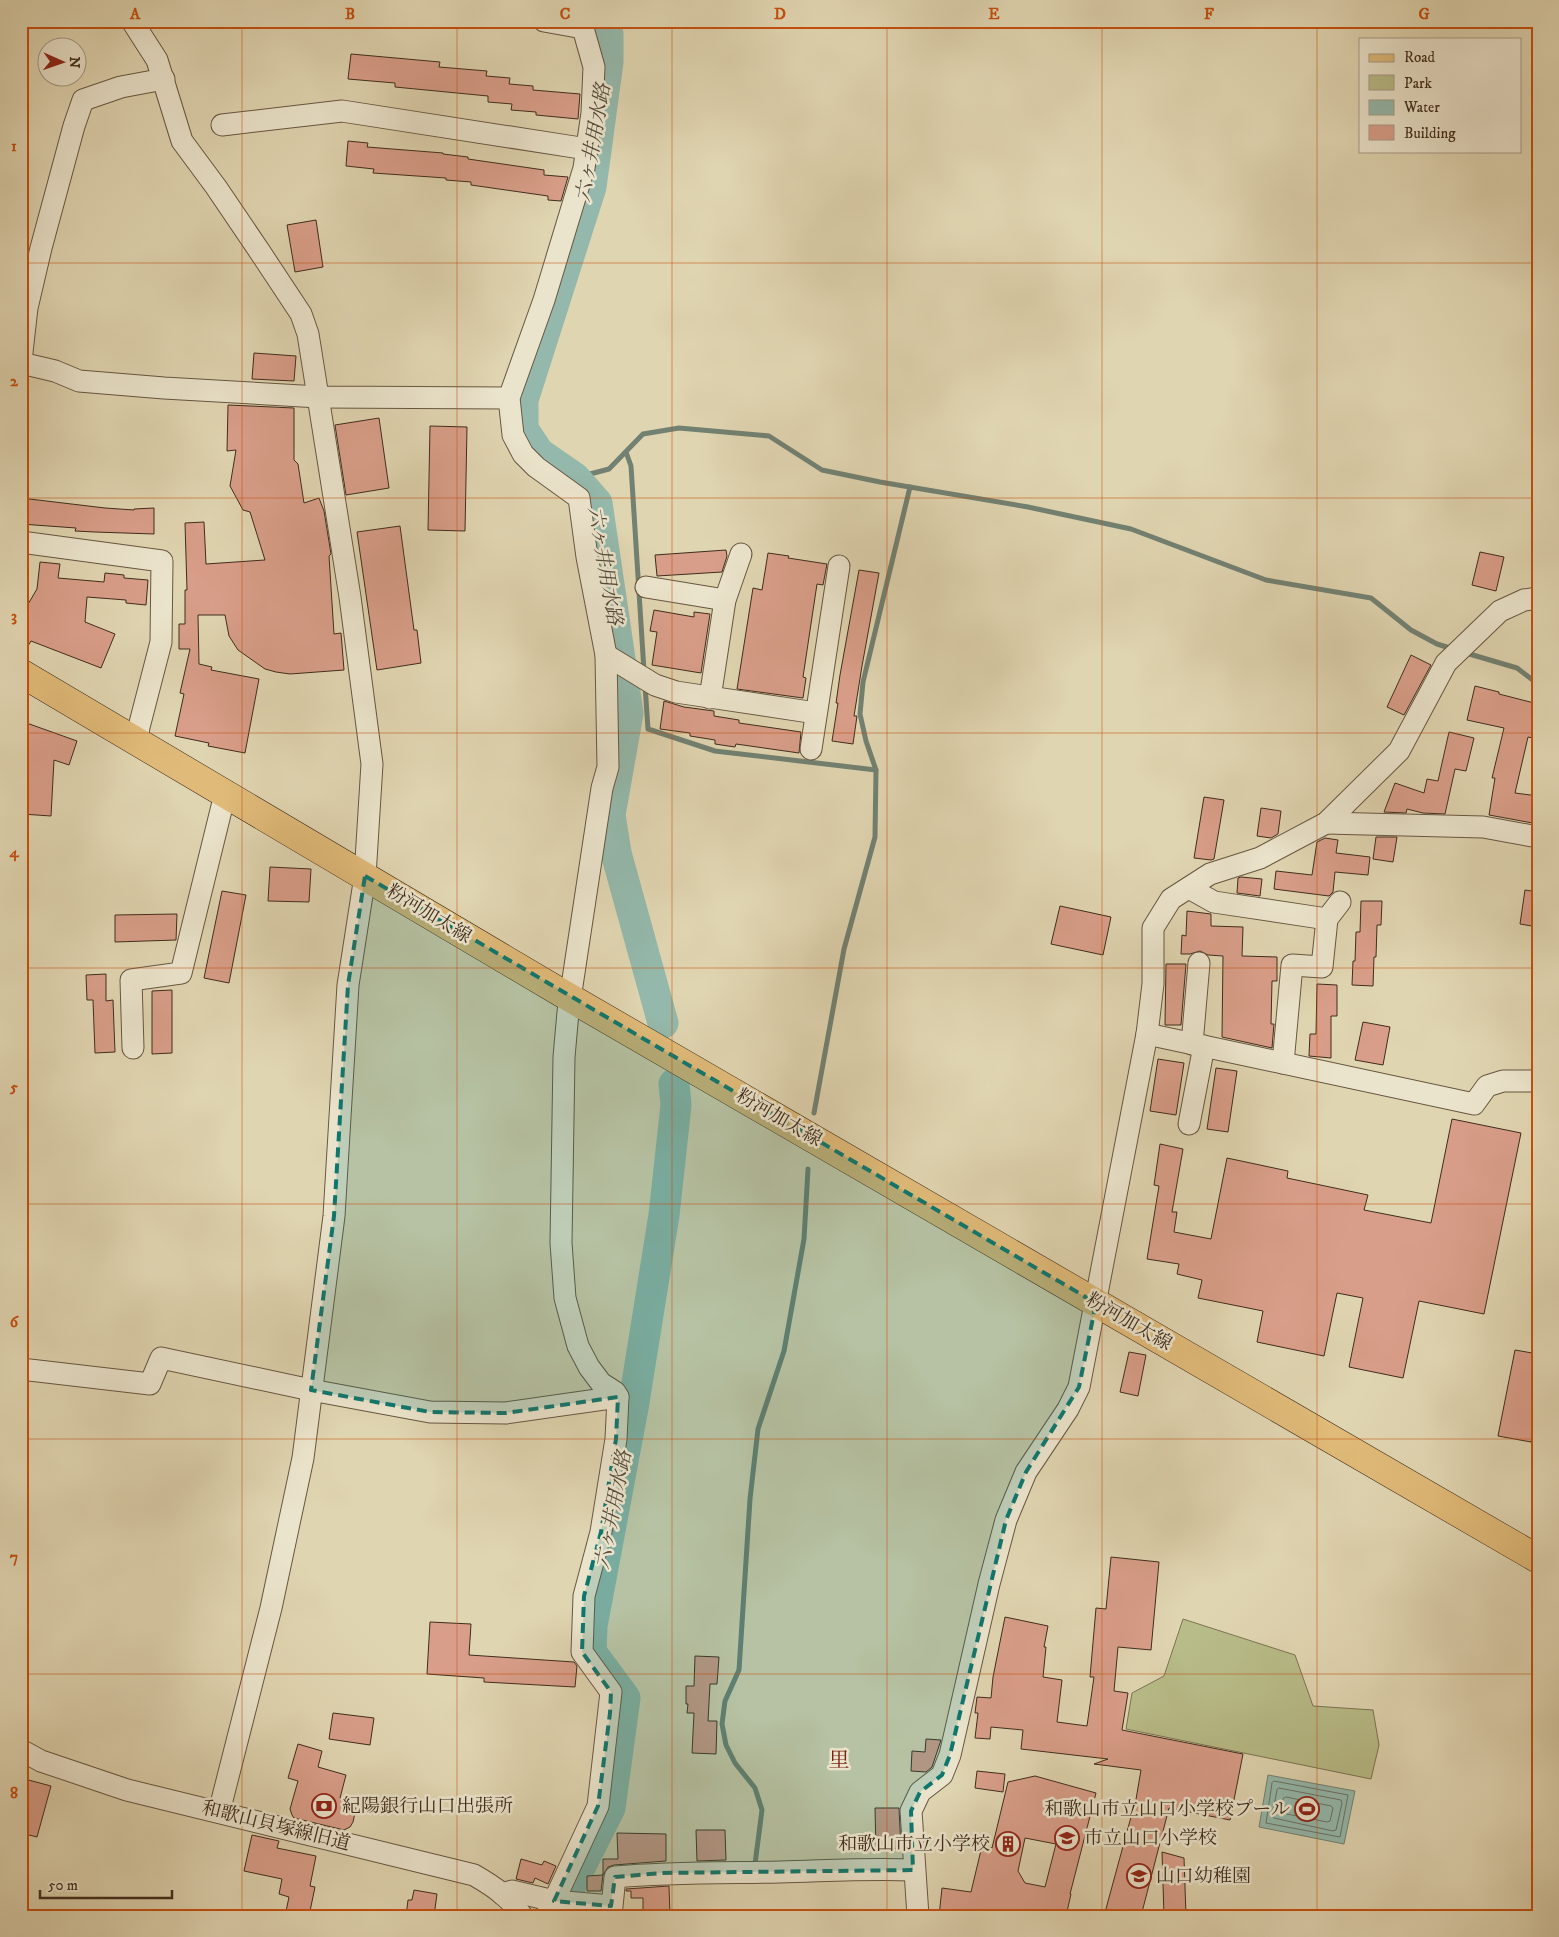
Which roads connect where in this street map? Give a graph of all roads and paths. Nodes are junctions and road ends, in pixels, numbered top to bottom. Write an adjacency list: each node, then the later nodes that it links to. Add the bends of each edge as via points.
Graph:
1 (132, 21): 4 (street, via 157,60)
2 (544, 21): 3 (street)
3 (582, 24): 6 (street, via 594,67)
4 (164, 79): 7 (street, via 121,87 83,100 41,248 27,308); 8 (street, via 182,141 301,314 308,334)
5 (222, 125): 6 (street, via 342,111)
6 (587, 149): 9 (street, via 544,300)
7 (21, 362): 8 (street, via 79,381)
8 (319, 397): 9 (street); 25 (street, via 372,764)
9 (509, 398): 16 (street, via 513,435 523,454 579,498)
10 (21, 542): 20 (street, via 162,561 161,642 138,727)
11 (741, 554): 15 (street)
12 (839, 566): 19 (street)
13 (646, 587): 15 (street)
14 (1538, 598): 23 (street, via 1524,600 1500,611 1446,663 1399,751)
15 (725, 600): 18 (street)
16 (606, 655): 18 (street, via 655,685); 30 (street, via 608,768 602,788)
17 (21, 673): 20 (main road, 粉河加太線)
18 (710, 698): 19 (street)
19 (816, 713): 21 (street)
20 (137, 742): 22 (main road, 粉河加太線)
21 (811, 749)
22 (225, 794): 25 (main road, 粉河加太線); 33 (street, via 180,973 132,980)
23 (1326, 823): 24 (street, via 1483,827); 26 (street, via 1260,858 1210,874)
24 (1538, 837)
25 (365, 876): 30 (main road, 粉河加太線); 39 (street, via 348,985 334,1216)
26 (1189, 888): 28 (street, via 1214,902); 31 (street, via 1171,899 1153,928 1153,984)
27 (1340, 902): 28 (street)
28 (1327, 920): 34 (street, via 1322,967 1292,965)
29 (1199, 963): 32 (street)
30 (569, 996): 37 (main road, 粉河加太線); 40 (street, via 564,1057 561,1243 566,1298 578,1346 589,1367)
31 (1147, 1034): 32 (street); 37 (street)
32 (1198, 1045): 34 (street); 36 (street)
33 (133, 1048)
34 (1283, 1063): 35 (street, via 1474,1104 1487,1086 1503,1081)
35 (1538, 1081)
36 (1189, 1124)
37 (1096, 1303): 41 (main road, 粉河加太線); 44 (street, via 1079,1387 1026,1472 1006,1520 950,1755 942,1775 920,1792 911,1811)
38 (21, 1369): 39 (street, via 150,1384 162,1358)
39 (311, 1390): 40 (street, via 430,1412 506,1413); 43 (street, via 303,1458 271,1608)
40 (618, 1398): 46 (street, via 616,1439 601,1532 584,1596 582,1652 611,1692 598,1806)
41 (1538, 1560)
42 (21, 1750): 43 (street, 和歌山貝塚線旧道, via 41,1761 127,1790)
43 (219, 1812): 45 (street, 和歌山貝塚線旧道, via 474,1876)
44 (913, 1870): 47 (street, via 869,1868 616,1877); 49 (street)
45 (502, 1894): 46 (street, via 512,1891); 48 (street, 和歌山貝塚線旧道)
46 (550, 1908): 47 (street)
47 (611, 1911)
48 (522, 1916)
49 (918, 1916)

